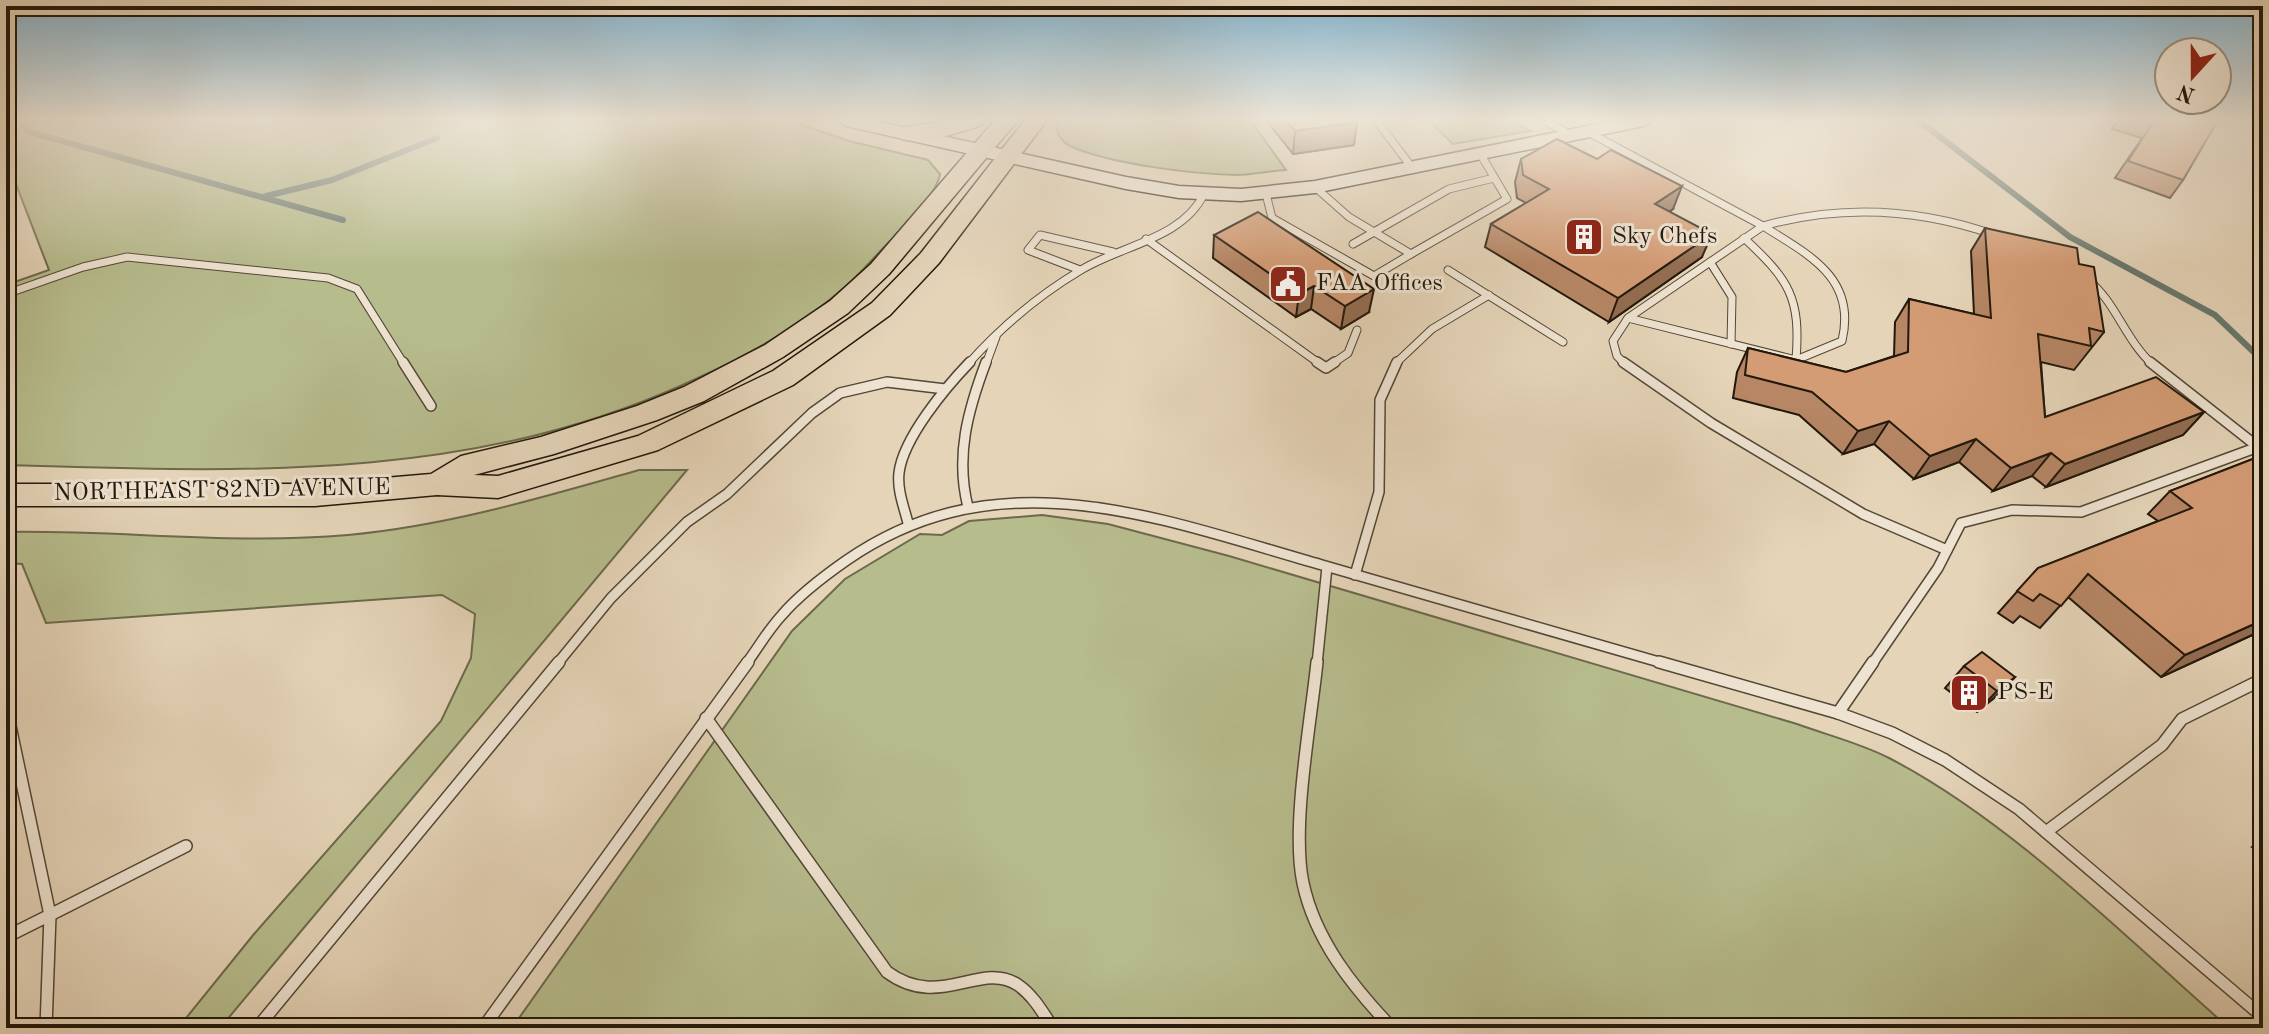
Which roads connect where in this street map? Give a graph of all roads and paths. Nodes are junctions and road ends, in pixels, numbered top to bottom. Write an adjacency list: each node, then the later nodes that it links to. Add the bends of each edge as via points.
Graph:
1 (965, 168): 35 (main road, NORTHEAST 82ND AVENUE, via 859,289 774,351 647,413 544,447 471,463)
2 (999, 168): 35 (main road, NORTHEAST 82ND AVENUE, via 908,283 853,332 783,378 688,427 599,460 498,487)
3 (1059, 168): 10 (main road)
4 (1417, 168): 7 (main road)
5 (1488, 168): 8 (lane)
6 (1648, 168): 12 (lane)
7 (1413, 169): 9 (main road)
8 (1494, 178): 13 (lane, via 1449,189); 19 (lane, via 1507,199)
9 (1315, 187): 11 (main road); 13 (lane)
10 (1204, 194): 11 (main road); 15 (lane, via 1190,219)
11 (1266, 194): 19 (lane, via 1272,218 1374,276)
12 (1762, 226): 14 (lane); 16 (lane, via 1816,215 1888,212 1966,223); 31 (lane, via 1805,250 1835,279 1849,314 1842,341)
13 (1374, 232): 17 (lane); 19 (lane)
14 (1744, 238): 20 (lane); 31 (lane, via 1792,290 1800,316)
15 (1146, 239): 18 (lane); 28 (lane, via 1326,368 1348,353)
16 (2009, 240)
17 (1353, 244)
18 (1113, 252): 21 (lane); 21 (lane, via 1040,235 1028,250)
19 (1411, 254)
20 (1710, 262): 26 (lane); 30 (lane, via 1732,297)
21 (1080, 270): 27 (lane)
22 (1448, 270): 25 (lane)
23 (2077, 273): 34 (lane, via 2103,289 2132,343)
24 (6, 294): 33 (lane, via 127,257 328,278 357,289)
25 (1489, 295): 29 (lane); 41 (lane, via 1429,330 1387,377 1380,406 1382,476 1377,509)
26 (1628, 318): 30 (lane); 39 (lane, via 1613,341 1617,356 1633,371 1850,506)
27 (998, 330): 32 (lane); 37 (lane, via 962,442 960,483)
28 (1357, 330)
29 (1563, 342)
30 (1731, 344): 31 (lane)
31 (1796, 360)
32 (945, 389): 38 (lane, via 900,469); 52 (lane, via 887,382 840,393 650,556)
33 (431, 406)
34 (2260, 449): 39 (lane, via 2081,512 2012,510 1961,523)
35 (437, 484): 36 (main road, NORTHEAST 82ND AVENUE, via 315,495)
36 (6, 495)
37 (968, 507): 38 (lane); 40 (lane, via 1035,498 1084,501)
38 (908, 523): 45 (lane, via 852,554 795,600)
39 (1947, 550): 44 (lane)
40 (1327, 567): 41 (lane); 55 (lane, via 1301,824 1303,882 1324,941 1363,998)
41 (1355, 575): 44 (lane)
42 (2263, 679): 46 (lane, via 2182,719 2162,745)
43 (6, 707): 48 (lane)
44 (1838, 713): 46 (lane, via 1945,760)
45 (706, 718): 53 (lane); 54 (lane, via 887,972 907,986 936,988 984,978 1014,981 1037,1000)
46 (2046, 832): 50 (lane)
47 (186, 846): 48 (lane)
48 (50, 915): 49 (lane); 51 (lane)
49 (6, 937)
50 (2263, 1017)
51 (46, 1028)
52 (257, 1028)
53 (483, 1028)
54 (1053, 1028)
55 (1392, 1028)

